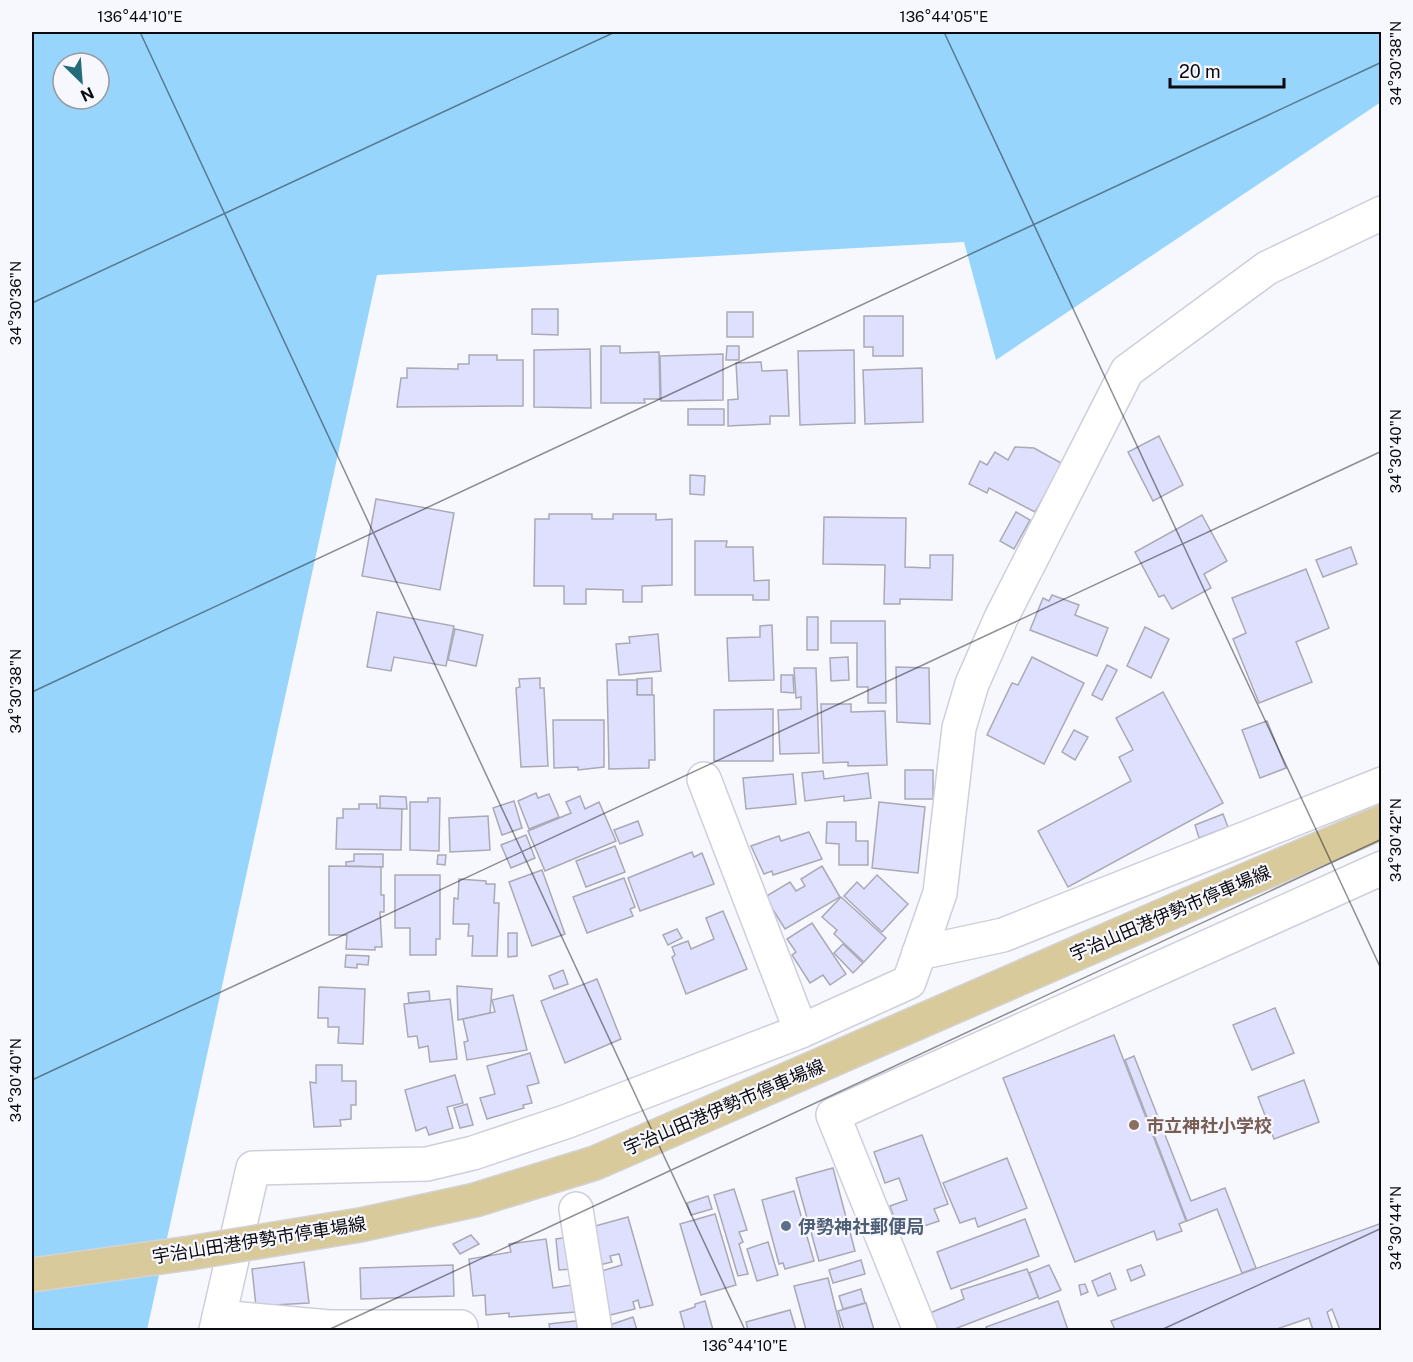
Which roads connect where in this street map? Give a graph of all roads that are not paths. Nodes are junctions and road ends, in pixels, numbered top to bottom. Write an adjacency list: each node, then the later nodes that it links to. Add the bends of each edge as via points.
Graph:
1 (1382, 213): 6 (street, via 1267,268 1127,371 1001,618 972,684 959,728 940,893)
2 (704, 779): 7 (street)
3 (1382, 784): 6 (street, via 1003,935)
4 (1382, 822): 9 (main road, 宇治山田港伊勢市停車場線, bridge, via 595,1163 475,1200 360,1225)
5 (1382, 868): 14 (street, via 833,1115)
6 (919, 954): 7 (street, via 909,982)
7 (801, 1031): 10 (street, via 568,1121 472,1153 427,1164 253,1168)
8 (576, 1209): 13 (street)
9 (32, 1275)
10 (218, 1324): 11 (street)
11 (328, 1329): 12 (street)
12 (461, 1330)
13 (595, 1330)
14 (920, 1330)

